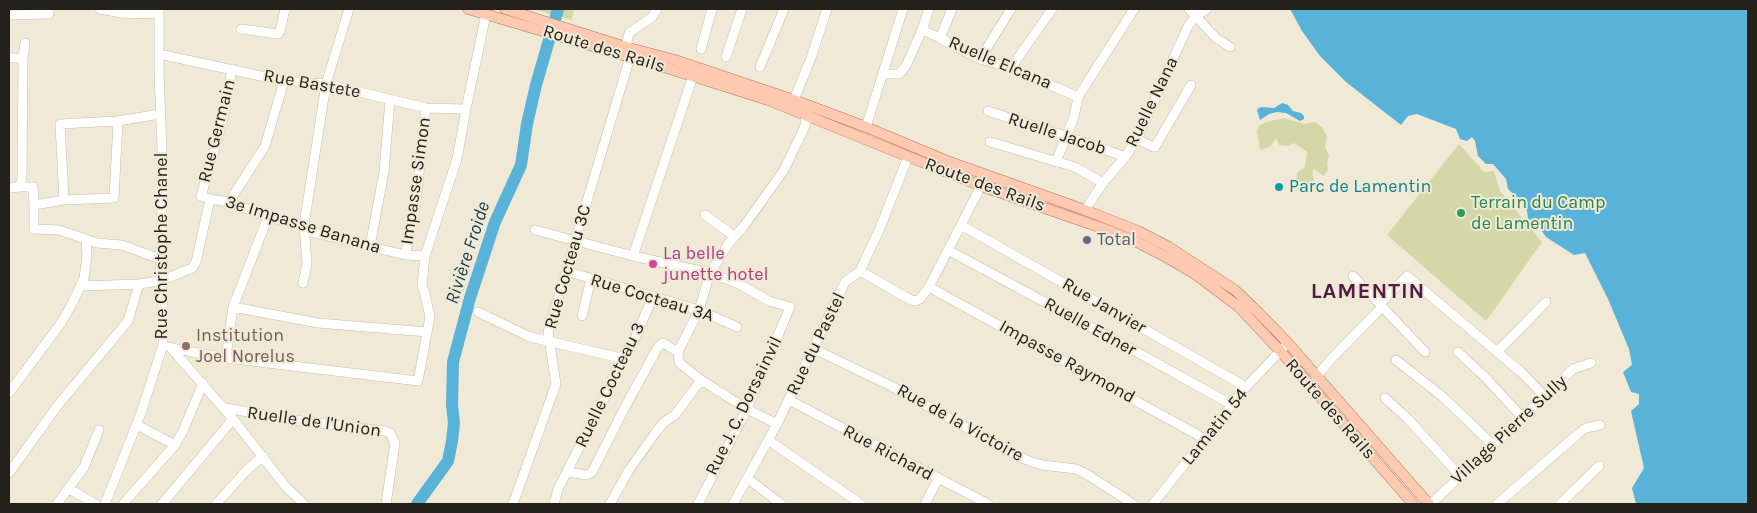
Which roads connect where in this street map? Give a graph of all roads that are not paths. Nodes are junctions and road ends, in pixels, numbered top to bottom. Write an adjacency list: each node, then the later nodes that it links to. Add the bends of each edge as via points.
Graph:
1 (49, 9): 22 (street, via 48,14)
2 (100, 9): 19 (street, via 127,14)
3 (285, 9): 24 (street, via 278,34)
4 (349, 9): 42 (street)
5 (468, 9): 21 (main road, Route des Rails)
6 (657, 9): 30 (street, Rue Cocteau 3C, via 652,17 629,33)
7 (712, 9): 29 (street)
8 (742, 9): 32 (street)
9 (784, 9): 36 (street)
10 (827, 9): 46 (street)
11 (903, 9): 39 (street)
12 (929, 9): 25 (street)
13 (952, 9): 26 (street)
14 (1011, 9): 35 (street)
15 (1052, 9): 37 (street)
16 (1134, 9): 44 (street)
17 (1189, 9): 23 (street)
18 (1207, 9): 23 (street)
19 (159, 11): 31 (street, Rue Christophe Chanel)
20 (508, 13): 21 (main road, Route des Rails); 30 (main road, Route des Rails)
21 (486, 14): 48 (street)
22 (9, 15)
23 (1196, 16): 28 (street, via 1216,38); 55 (street, Ruelle Nana, via 1188,26)
24 (241, 29)
25 (922, 30): 26 (street, Ruelle Elcana); 39 (street, via 902,72)
26 (940, 38): 35 (street, Ruelle Elcana)
27 (25, 43): 34 (street)
28 (1230, 47)
29 (702, 49)
30 (628, 52): 40 (main road, Route des Rails); 46 (main road, Route des Rails, via 675,60); 76 (street, Rue Cocteau 3C)
31 (159, 54): 38 (street, Rue Bastete); 50 (street, Rue Christophe Chanel)
32 (726, 57)
33 (9, 58): 34 (street)
34 (23, 58): 62 (street)
35 (980, 59): 37 (street, Ruelle Elcana)
36 (760, 67)
37 (1010, 68): 44 (street, Ruelle Elcana)
38 (232, 69): 41 (street, Rue Bastete); 64 (street, Rue Germain, via 223,119 201,196)
39 (883, 74): 53 (street)
40 (693, 76): 51 (main road, Route des Rails); 81 (street)
41 (284, 82): 42 (street, Rue Bastete); 66 (street, via 265,146)
42 (326, 84): 45 (street, Rue Bastete); 71 (street)
43 (1191, 85): 55 (street, via 1155,147)
44 (1078, 97): 54 (street)
45 (390, 99): 47 (street, Rue Bastete); 77 (street, via 384,172)
46 (794, 100): 53 (main road, Route des Rails)
47 (426, 108): 48 (street, Rue Bastete); 79 (street, Impasse Simon, via 415,211)
48 (466, 109): 80 (street, via 457,159)
49 (988, 111): 54 (street, Ruelle Jacob)
50 (160, 114): 52 (street); 82 (street, Rue Christophe Chanel, via 163,174)
51 (805, 115): 57 (main road, Route des Rails); 74 (street, via 806,124 784,170)
52 (118, 120): 65 (street, via 114,198); 65 (street, via 60,124)
53 (866, 127): 68 (main road, Route des Rails, via 950,162)
54 (1066, 137): 58 (street, Ruelle Jacob); 59 (street)
55 (1137, 139): 58 (street, Ruelle Nana)
56 (990, 142): 59 (street)
57 (908, 157): 61 (main road, Route des Rails); 84 (street, Rue du Pastel)
58 (1125, 157): 60 (street, Ruelle Nana)
59 (1056, 162): 60 (street, via 1075,167)
60 (1103, 183): 68 (street, Ruelle Nana)
61 (981, 186): 72 (street); 106 (main road, Route des Rails, via 1099,227 1181,265 1239,307)
62 (20, 187): 63 (street); 67 (street, via 33,187)
63 (9, 188)
64 (210, 199): 66 (street, 3e Impasse Banana); 88 (street, Rue Germain, via 196,262 192,268)
65 (64, 200): 67 (street)
66 (229, 202): 70 (street, 3e Impasse Banana)
67 (34, 204): 75 (street, via 34,229 59,230)
68 (1085, 210): 103 (main road, Route des Rails, via 1138,231 1201,267 1235,290)
69 (705, 215): 74 (street)
70 (268, 217): 71 (street, 3e Impasse Banana); 96 (street)
71 (304, 224): 77 (street, 3e Impasse Banana, via 311,232); 89 (street, via 307,264)
72 (961, 225): 78 (street); 118 (street, Rue Janvier)
73 (535, 230): 76 (street)
74 (734, 236): 85 (street)
75 (86, 240): 82 (street, via 122,245); 91 (street, via 87,256)
76 (575, 240): 81 (street); 83 (street, Rue Cocteau 3C)
77 (370, 246): 79 (street, 3e Impasse Banana)
78 (948, 250): 92 (street); 123 (street, Ruelle Edner)
79 (405, 255): 80 (street, 3e Impasse Banana)
80 (425, 256): 101 (street, via 422,285 430,317)
81 (633, 256): 85 (street)
82 (160, 260): 88 (street, Rue Christophe Chanel)
83 (566, 271): 87 (street, Rue Cocteau 3A); 102 (street, Rue Cocteau 3C, via 548,332)
84 (860, 271): 92 (street, via 911,300 920,299); 105 (street, Rue du Pastel, via 845,282)
85 (710, 273): 97 (street); 125 (street, Rue J. C. Dorsainvil, via 790,308)
86 (1352, 276): 95 (street)
87 (591, 279): 93 (street, Rue Cocteau 3A); 99 (street)
88 (160, 281): 90 (street, Rue Germain); 104 (street, Rue Christophe Chanel)
89 (303, 283)
90 (139, 284): 91 (street, Rue Germain); 139 (street, via 128,321 80,378)
91 (81, 286): 119 (street, via 61,324)
92 (929, 287): 132 (street, Impasse Raymond)
93 (653, 296): 97 (street, Rue Cocteau 3A); 112 (street, Ruelle Cocteau 3, via 634,341)
94 (1546, 302): 110 (street)
95 (1381, 306): 108 (street); 110 (street, via 1407,276); 115 (street)
96 (233, 307): 101 (street, via 318,323); 111 (street)
97 (699, 310): 100 (street, Rue Cocteau 3A); 107 (street)
98 (478, 312): 102 (street, via 530,337)
99 (582, 316)
100 (737, 327)
101 (427, 332): 111 (street, via 418,381)
102 (549, 342): 112 (street); 153 (street, Rue Cocteau 3C, via 556,384)
103 (1288, 343): 106 (street, Lamatin 54); 115 (main road, Route des Rails)
104 (167, 347): 111 (street); 117 (street); 129 (street, Rue Christophe Chanel)
105 (814, 349): 122 (street, Rue du Pastel); 162 (street, Rue de la Victoire, via 891,386 1022,458 1042,465 1076,469)
106 (1280, 351): 118 (street, Lamatin 54); 164 (main road, Route des Rails)
107 (678, 352): 116 (street, via 679,362); 138 (street, Ruelle Cocteau 3, via 663,343 658,347 592,472 587,475)
108 (1425, 352)
109 (1458, 352): 127 (street)
110 (1497, 352): 120 (street)
111 (226, 358)
112 (621, 358): 138 (street, Ruelle Cocteau 3)
113 (1396, 360): 135 (street, via 1443,397)
114 (1590, 363): 120 (street, Village Pierre Sully, via 1573,370)
115 (1316, 377): 165 (main road, Route des Rails)
116 (701, 380): 125 (street); 155 (street, via 675,415 663,423 629,470)
117 (203, 383): 124 (street); 134 (street)
118 (1246, 388): 123 (street, Lamatin 54)
119 (9, 393)
120 (1545, 397): 127 (street, Village Pierre Sully)
121 (1385, 398): 140 (street)
122 (789, 400): 128 (street, Rue du Pastel); 142 (street, Rue Richard)
123 (1232, 405): 132 (street, Lamatin 54)
124 (225, 408): 126 (street); 152 (street, Ruelle de l'Union, via 390,433 395,443)
125 (747, 409): 128 (street); 156 (street, Rue J. C. Dorsainvil)
126 (233, 418): 136 (street); 149 (street)
127 (1522, 418): 135 (street, Village Pierre Sully)
128 (778, 424): 133 (street, Rue du Pastel)
129 (137, 425): 134 (street); 147 (street, Rue Christophe Chanel)
130 (1600, 425): 166 (street, via 1586,428 1578,434)
131 (99, 430): 143 (street, via 84,467)
132 (1205, 439): 163 (street, Lamatin 54)
133 (768, 440): 141 (street, Rue du Pastel); 159 (street)
134 (175, 445): 148 (street)
135 (1493, 445): 140 (street, Village Pierre Sully)
136 (263, 456): 150 (street); 151 (street)
137 (1599, 466): 167 (street)
138 (567, 472): 154 (street, Ruelle Cocteau 3)
139 (9, 473)
140 (1460, 476): 165 (street, Village Pierre Sully)
141 (747, 478): 157 (street, Rue du Pastel); 158 (street)
142 (938, 479): 160 (street); 161 (street, Rue Richard)
143 (69, 489): 144 (street); 145 (street)
144 (81, 501): 146 (street)
145 (57, 504)
146 (96, 504)
147 (105, 504)
148 (124, 504)
149 (162, 504)
150 (216, 504)
151 (304, 504)
152 (386, 504)
153 (513, 504)
154 (554, 504)
155 (610, 504)
156 (698, 504)
157 (733, 504)
158 (782, 504)
159 (861, 504)
160 (925, 504)
161 (988, 504)
162 (1133, 504)
163 (1153, 504)
164 (1413, 504)
165 (1430, 504)
166 (1497, 504)
167 (1560, 504)

